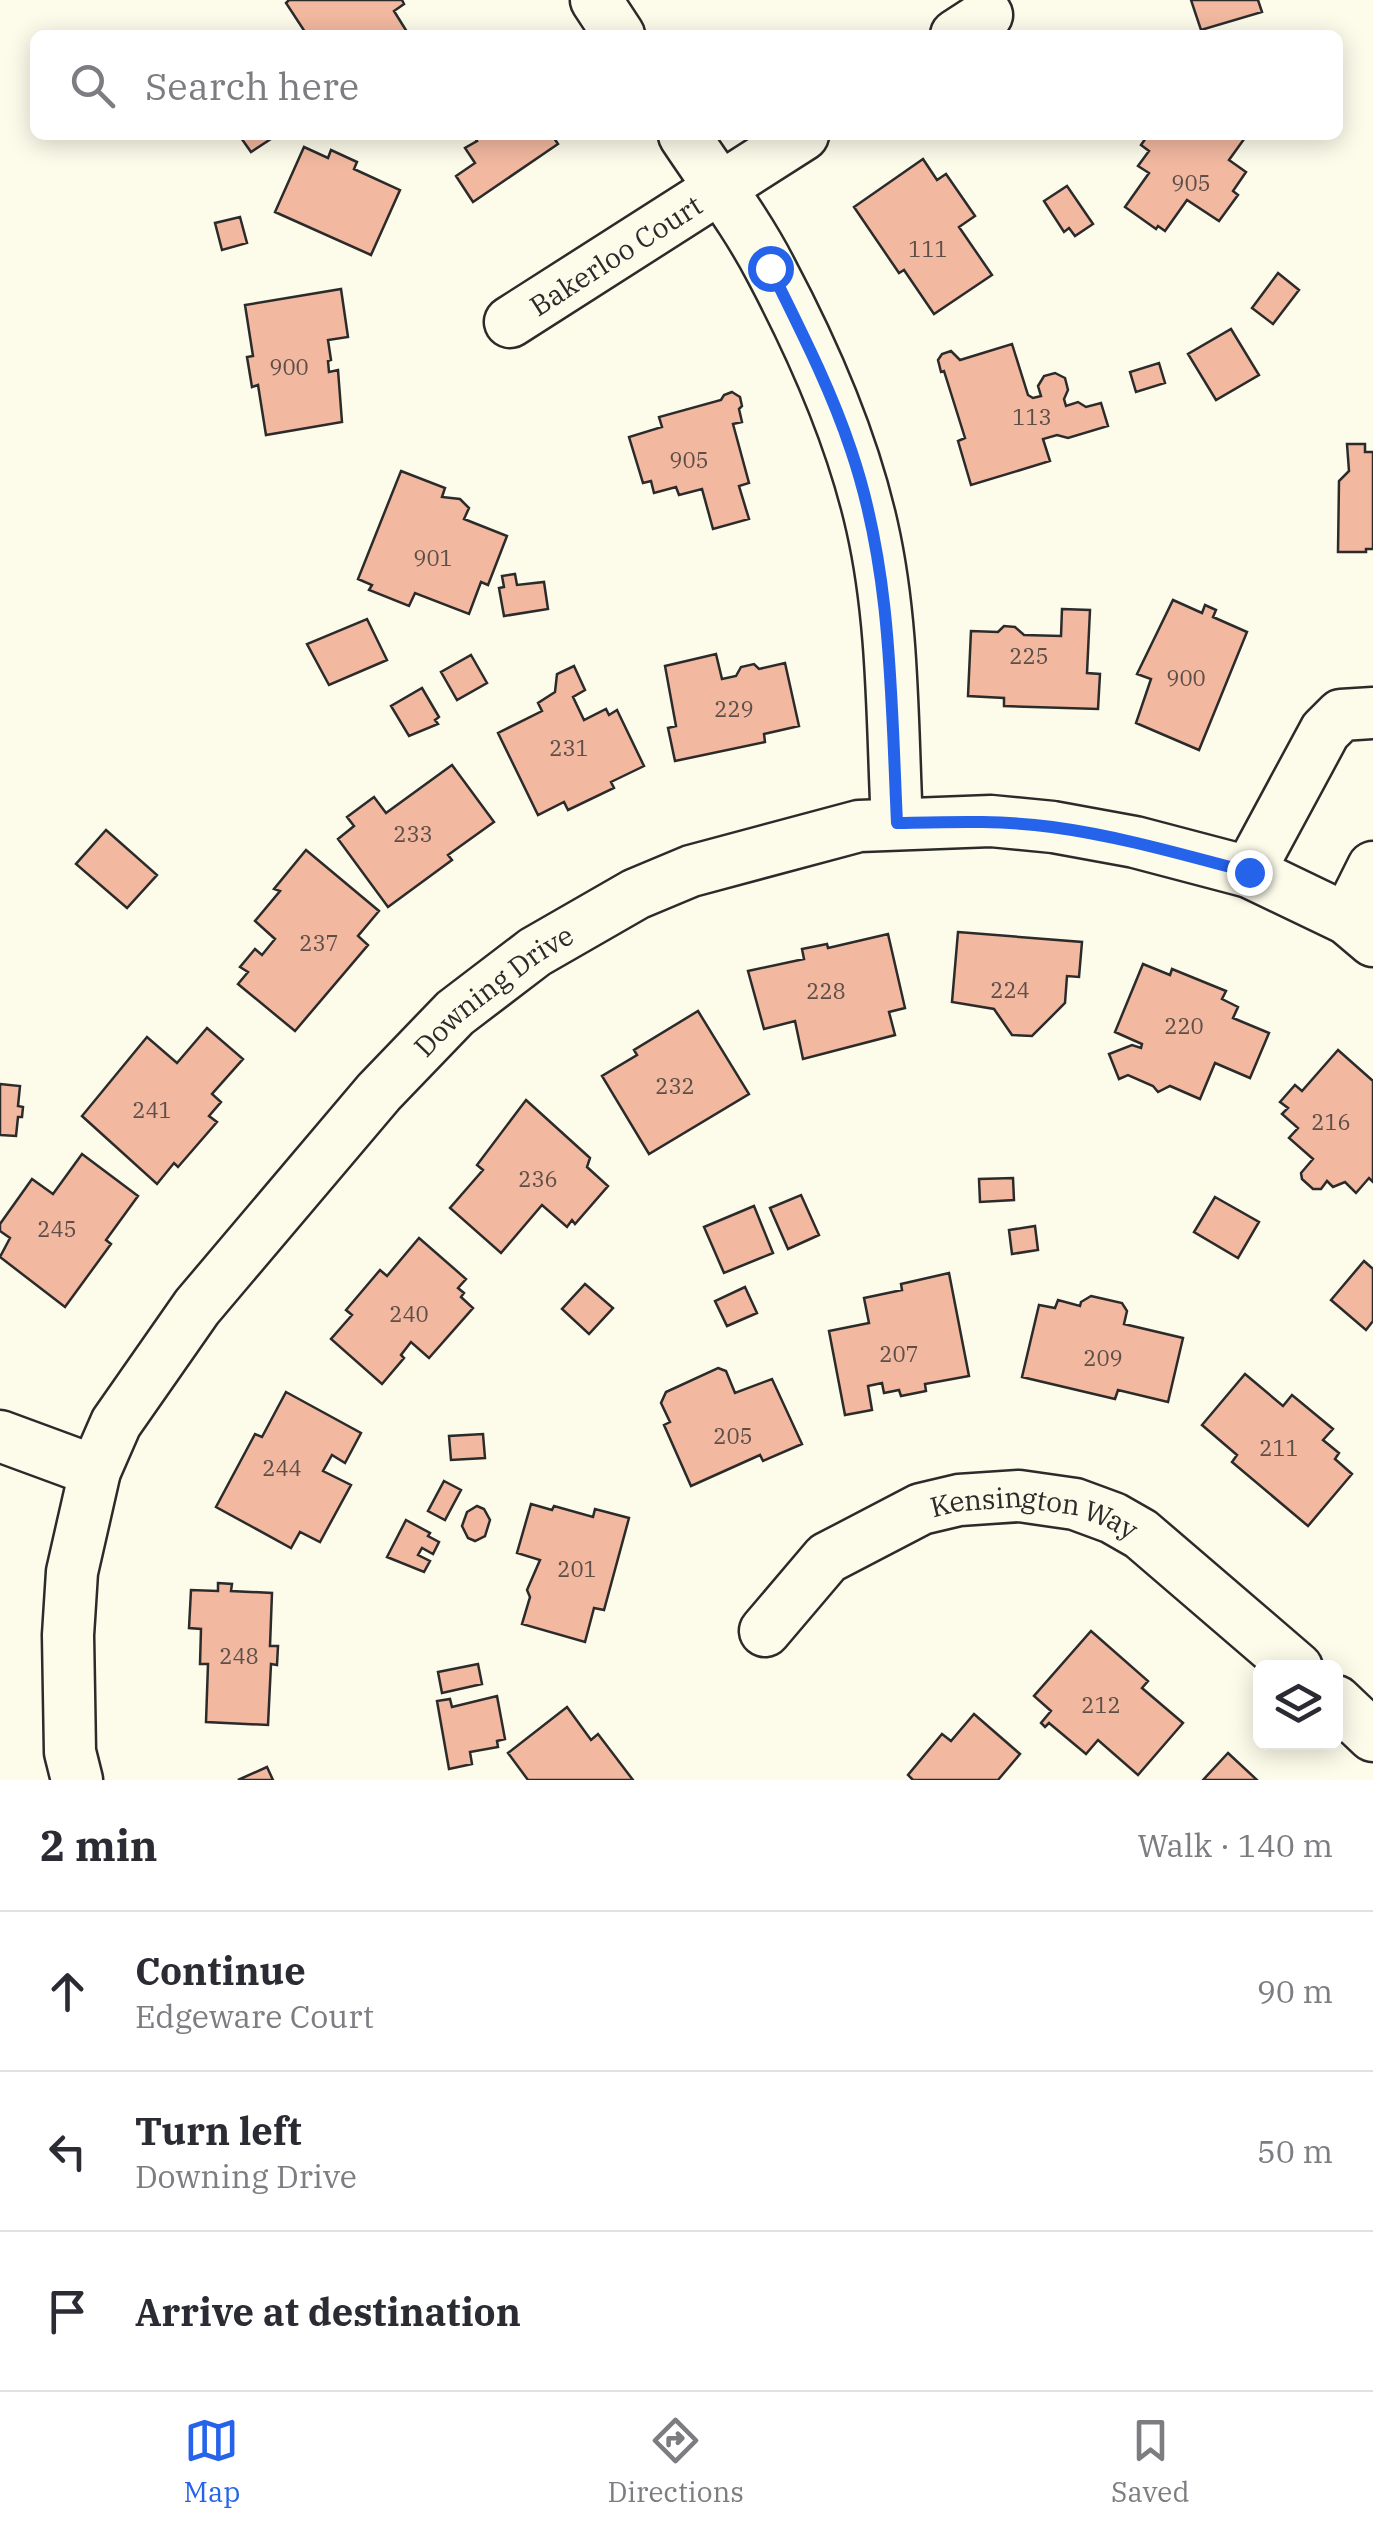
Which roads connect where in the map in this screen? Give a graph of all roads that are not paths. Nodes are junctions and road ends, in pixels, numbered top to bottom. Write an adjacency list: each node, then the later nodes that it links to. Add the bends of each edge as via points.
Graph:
1 (596, 0): 2 (street)
2 (616, 30)
3 (687, 140): 5 (street)
4 (795, 140): 5 (street, Bakerloo Court)
5 (720, 189): 6 (street, Bakerloo Court); 8 (street, via 770,268 852,451 888,625)
6 (510, 322)
7 (1373, 713): 10 (street, via 1340,715 1325,731)
8 (897, 823): 10 (street, Downing Drive, via 1054,827); 13 (street, Downing Drive, via 800,840 636,894 535,952 455,1012 197,1307 116,1423)
9 (1373, 867): 11 (street)
10 (1249, 872): 11 (street, Downing Drive)
11 (1360, 930)
12 (0, 1436): 13 (street)
13 (95, 1472): 18 (street, Downing Drive, via 72,1572 68,1635)
14 (765, 1631): 15 (street, Kensington Way, via 827,1558 920,1509 1020,1496 1075,1504 1140,1534)
15 (1288, 1660)
16 (1343, 1708): 17 (street)
17 (1373, 1736)
18 (76, 1780)

